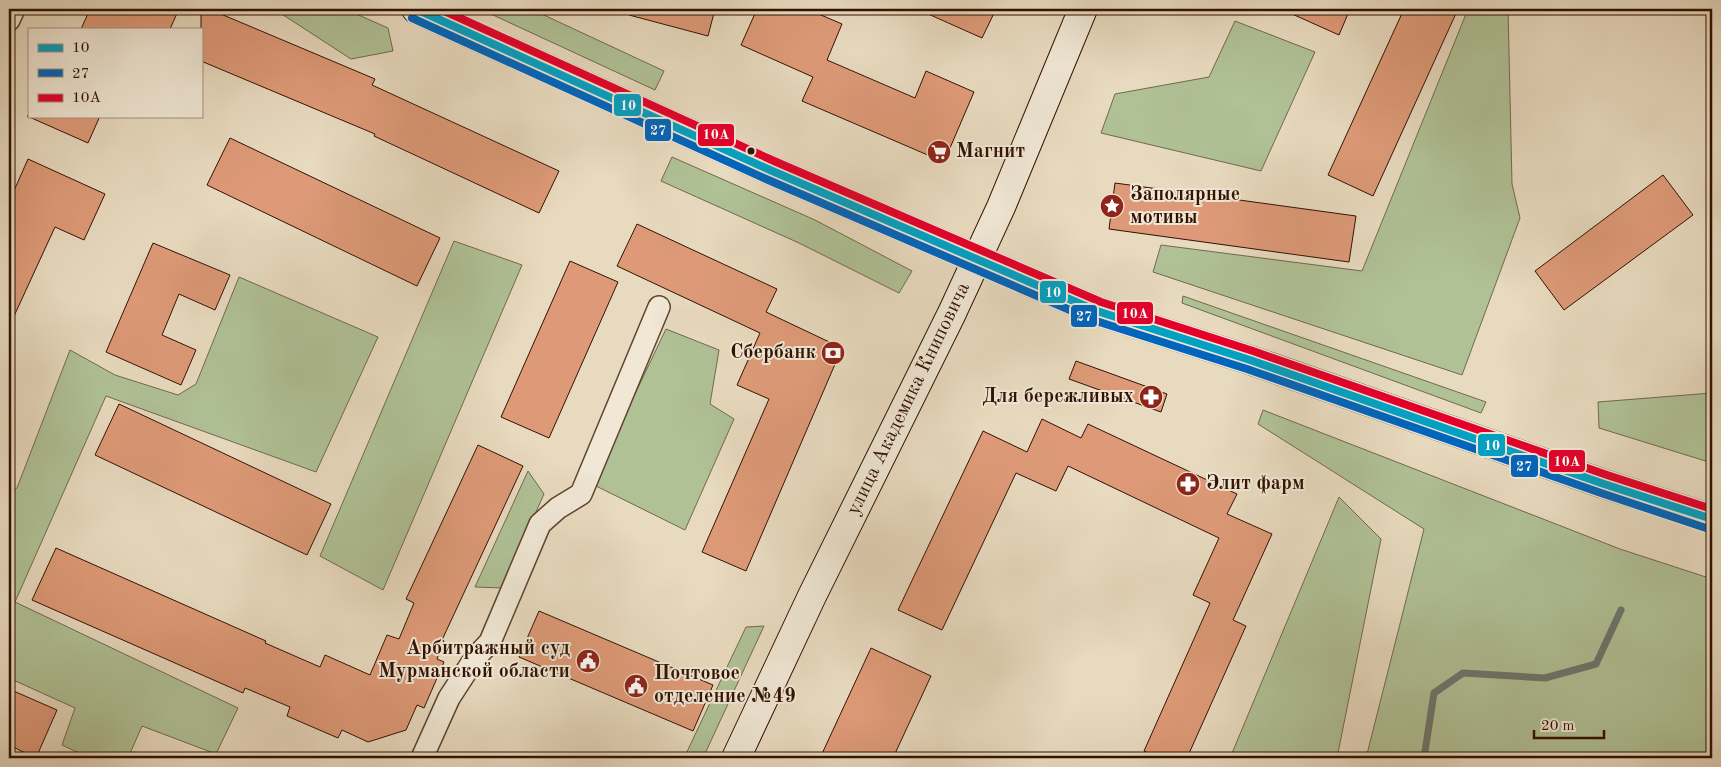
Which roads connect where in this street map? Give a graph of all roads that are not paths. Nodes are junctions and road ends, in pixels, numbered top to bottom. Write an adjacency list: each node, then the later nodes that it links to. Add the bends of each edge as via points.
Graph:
1 (14, 9): 4 (street)
2 (416, 9): 5 (main road, via 770,170)
3 (1084, 9): 5 (main road, улица Академика Книповича)
4 (9, 20)
5 (977, 259): 7 (main road, via 1097,311 1259,363); 9 (main road, улица Академика Книповича)
6 (659, 307): 8 (street, via 581,494 540,524 490,642 475,658 449,698)
7 (1712, 519)
8 (422, 758)
9 (736, 758)

